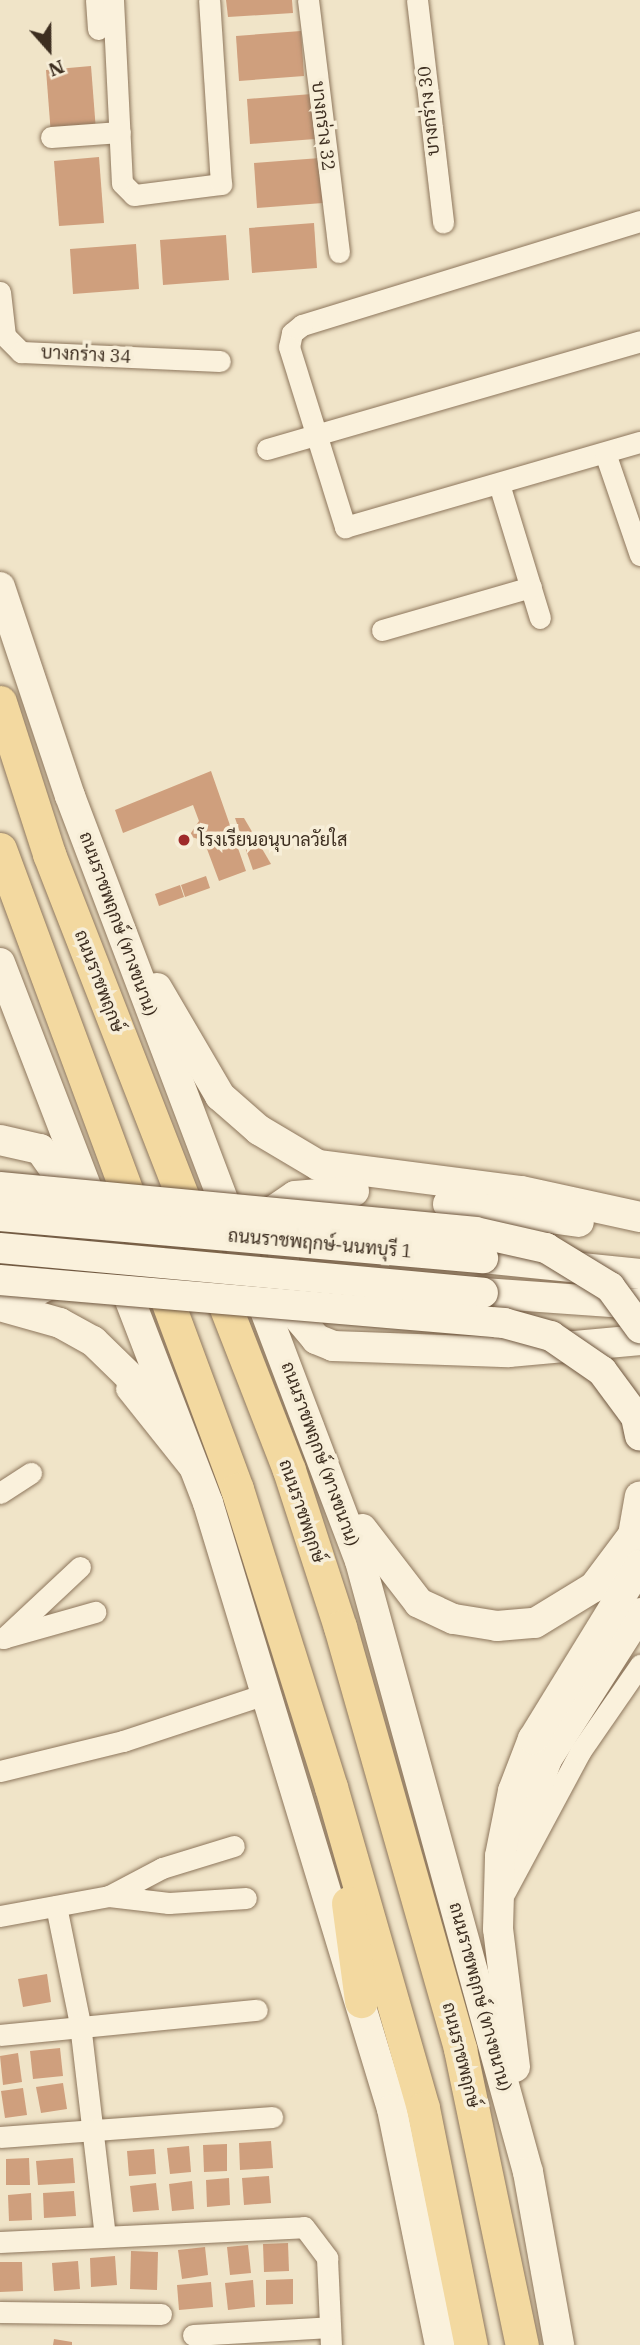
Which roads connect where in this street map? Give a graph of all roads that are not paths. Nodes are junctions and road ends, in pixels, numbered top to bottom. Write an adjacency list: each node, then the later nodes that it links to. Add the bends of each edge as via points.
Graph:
1 (96, 0): 6 (street)
2 (113, 0): 7 (street)
3 (209, 0): 7 (street, via 219,188 127,193)
4 (308, 0): 11 (street, บางกร่าง 32)
5 (417, 0): 10 (street, บางกร่าง 30)
6 (98, 29)
7 (120, 131): 8 (street)
8 (51, 137)
9 (640, 221): 15 (street, via 302,325 292,333 289,347)
10 (443, 222)
11 (339, 252)
12 (0, 292): 14 (street, บางกร่าง 34, via 5,336 21,352)
13 (640, 341): 15 (street)
14 (220, 361)
15 (315, 435): 17 (street); 19 (street, via 345,527)
16 (640, 442): 18 (street)
17 (267, 449)
18 (605, 453): 19 (street); 20 (street)
19 (499, 484): 22 (street)
20 (640, 555)
21 (0, 587): 27 (main road, ถนนราชพฤกษ์ (ทางขนาน))
22 (531, 587): 23 (street); 24 (street)
23 (540, 618)
24 (382, 630)
25 (0, 702): 81 (main road, ถนนราชพฤกษ์, via 49,854 289,1470 340,1627 460,2049)
26 (0, 849): 57 (main road, via 237,1489)
27 (123, 935): 29 (main road, ถนนราชพฤกษ์ (ทางขนาน)); 34 (main road, via 220,1096 259,1130 318,1165 520,1191)
28 (0, 963): 42 (main road)
29 (155, 1025): 32 (main road, via 215,1114 240,1137 305,1178); 44 (main road, ถนนราชพฤกษ์ (ทางขนาน))
30 (0, 1140): 38 (main road, via 40,1149 64,1183 62,1245 48,1285)
31 (0, 1187): 40 (main road, bridge, via 475,1231 546,1248 610,1287)
32 (354, 1191): 35 (main road); 41 (main road, via 295,1196 276,1209 292,1310 316,1339 333,1346 509,1352)
33 (0, 1216): 37 (main road, ถนนราชพฤกษ์-นนทบุรี 1, bridge)
34 (640, 1217)
35 (640, 1230)
36 (0, 1248): 39 (main road, ถนนราชพฤกษ์-นนทบุรี 1, bridge)
37 (640, 1274)
38 (2, 1303): 42 (main road, via 93,1340); 43 (main road, bridge, via 504,1323 551,1336 601,1371 636,1417); 46 (street, via 90,1357 133,1395)
39 (640, 1304)
40 (640, 1328)
41 (640, 1340)
42 (177, 1422): 46 (main road)
43 (640, 1437)
44 (327, 1468): 48 (main road, via 378,1558 419,1603 454,1619 497,1626 534,1623 594,1587 633,1535); 72 (main road, ถนนราชพฤกษ์ (ทางขนาน), via 374,1609)
45 (31, 1473): 47 (street)
46 (199, 1480): 55 (main road)
47 (0, 1493)
48 (640, 1497)
49 (640, 1565): 52 (main road)
50 (80, 1567): 53 (street)
51 (95, 1612): 53 (street)
52 (626, 1612): 59 (main road, via 547,1759); 64 (main road, via 533,1739 513,1791 500,1856)
53 (2, 1638)
54 (640, 1665): 59 (street, via 580,1752)
55 (268, 1693): 56 (street, via 122,1741); 65 (main road)
56 (0, 1771)
57 (331, 1787): 65 (main road); 80 (main road, via 423,2108)
58 (234, 1846): 60 (street, via 162,1868)
59 (505, 1892): 64 (main road)
60 (109, 1896): 61 (street, via 169,1903); 62 (street)
61 (246, 1898)
62 (56, 1906): 63 (street); 67 (street)
63 (0, 1916)
64 (498, 1929): 72 (main road)
65 (361, 2001): 79 (main road, via 392,2109)
66 (257, 2010): 67 (street)
67 (80, 2024): 68 (street); 70 (street)
68 (0, 2035)
69 (272, 2117): 70 (street)
70 (94, 2127): 71 (street); 73 (street)
71 (0, 2137)
72 (528, 2172): 82 (main road, ถนนราชพฤกษ์ (ทางขนาน))
73 (105, 2236): 74 (street); 78 (street, via 304,2227 327,2258)
74 (0, 2242)
75 (0, 2312): 76 (street)
76 (161, 2314)
77 (193, 2335): 78 (street)
78 (331, 2336)
79 (440, 2345)
80 (471, 2345)
81 (522, 2345)
82 (559, 2345)

